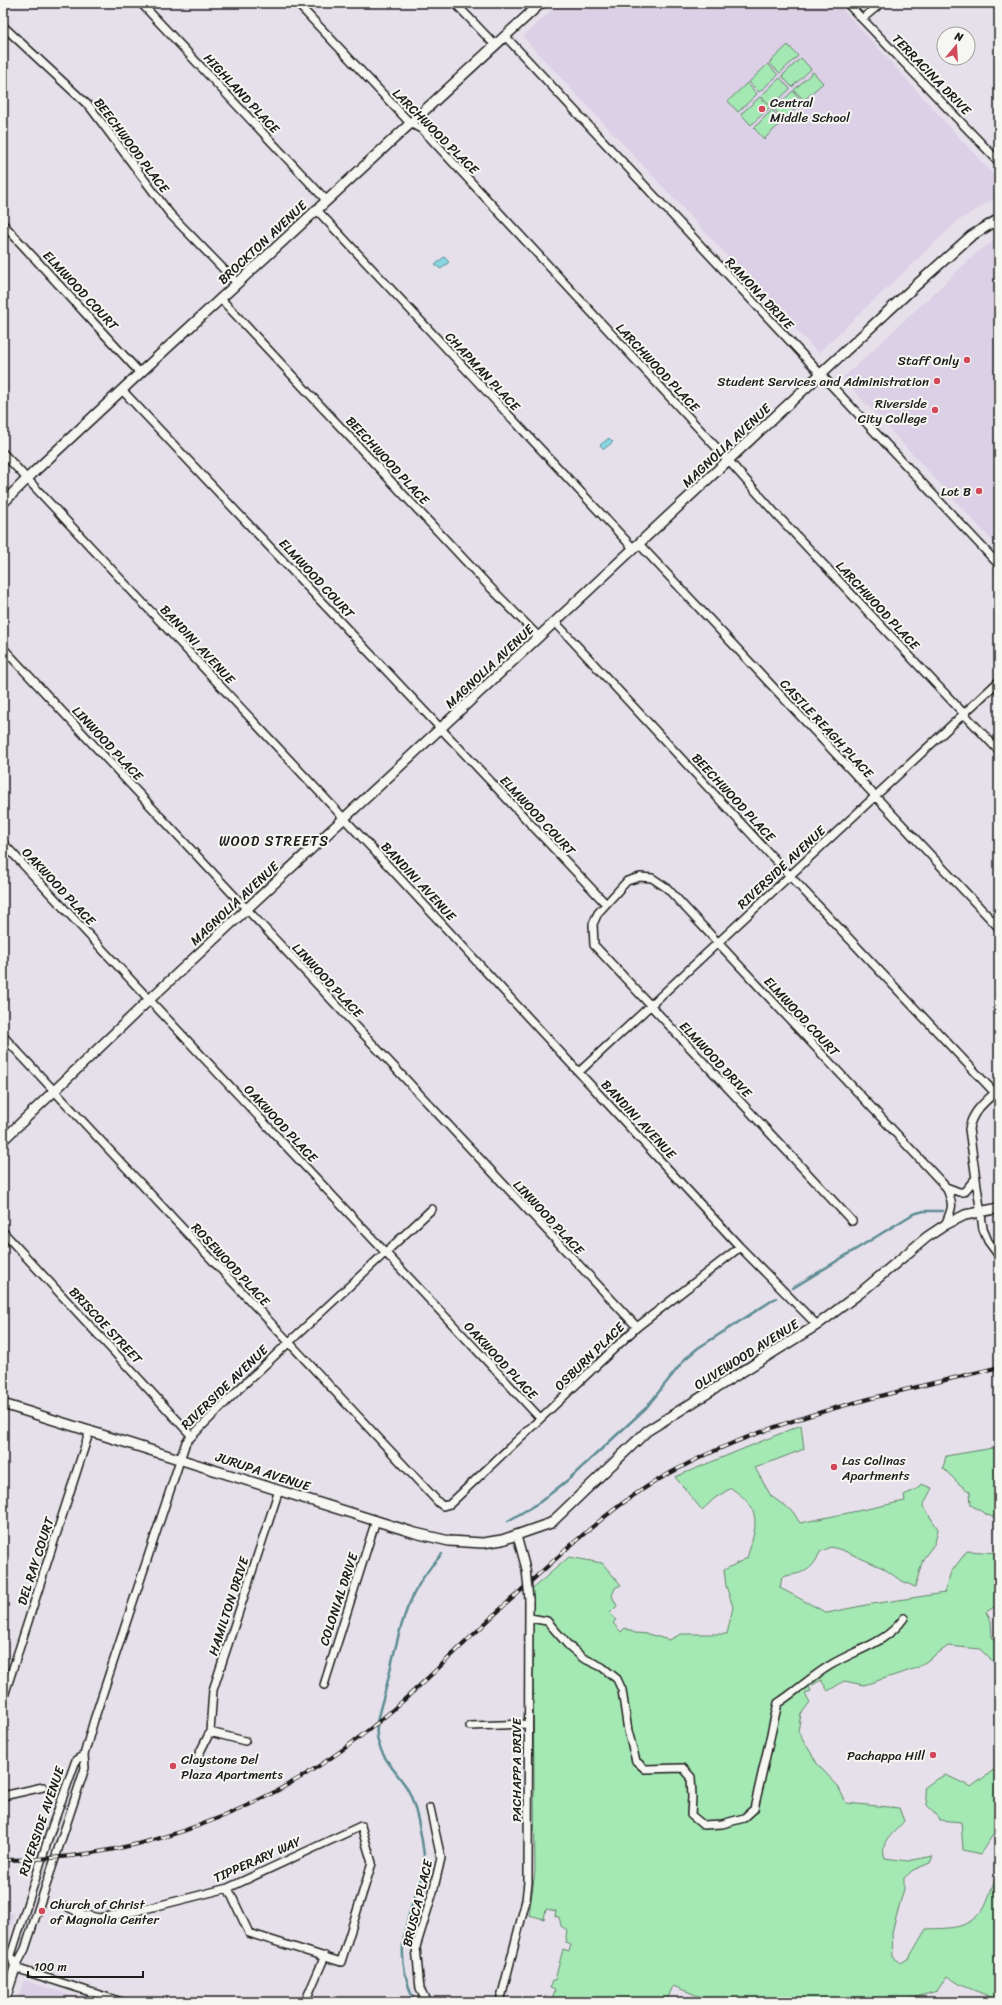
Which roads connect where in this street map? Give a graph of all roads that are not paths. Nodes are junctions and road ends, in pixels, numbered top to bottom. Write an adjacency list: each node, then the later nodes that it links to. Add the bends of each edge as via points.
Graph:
1 (141, 3): 13 (street, HIGHLAND PLACE)
2 (297, 3): 11 (street, LARCHWOOD PLACE)
3 (455, 3): 10 (street)
4 (541, 3): 9 (main road, BROCKTON AVENUE)
5 (847, 3): 7 (street, TERRACINA DRIVE)
6 (881, 3): 7 (street)
7 (862, 19): 12 (street, TERRACINA DRIVE)
8 (3, 26): 17 (street, BEECHWOOD PLACE, via 90,107 170,214)
9 (505, 36): 10 (main road, BROCKTON AVENUE); 20 (street, RAMONA DRIVE)
10 (496, 45): 11 (main road, BROCKTON AVENUE)
11 (410, 123): 13 (main road, BROCKTON AVENUE); 23 (street, LARCHWOOD PLACE, via 423,130)
12 (999, 162)
13 (326, 200): 14 (main road, BROCKTON AVENUE)
14 (316, 209): 17 (main road, BROCKTON AVENUE); 26 (street, CHAPMAN PLACE)
15 (999, 219): 20 (main road, MAGNOLIA AVENUE, via 971,236)
16 (3, 224): 19 (street, ELMWOOD COURT)
17 (237, 283): 18 (main road, BROCKTON AVENUE)
18 (220, 298): 19 (main road, BROCKTON AVENUE); 29 (street, BEECHWOOD PLACE)
19 (140, 373): 21 (main road, BROCKTON AVENUE)
20 (820, 375): 23 (main road, MAGNOLIA AVENUE); 27 (street, RAMONA DRIVE)
21 (122, 390): 24 (main road, BROCKTON AVENUE); 33 (street, ELMWOOD COURT)
22 (3, 453): 24 (street, BANDINI AVENUE)
23 (728, 460): 26 (main road, MAGNOLIA AVENUE); 32 (street, LARCHWOOD PLACE)
24 (28, 478): 25 (main road, BROCKTON AVENUE); 36 (street, BANDINI AVENUE)
25 (3, 503)
26 (637, 546): 28 (main road, MAGNOLIA AVENUE); 35 (street, CASTLE REAGH PLACE)
27 (999, 565)
28 (555, 622): 29 (main road, MAGNOLIA AVENUE); 38 (street, BEECHWOOD PLACE)
29 (539, 637): 33 (main road, MAGNOLIA AVENUE)
30 (3, 648): 40 (street, LINWOOD PLACE)
31 (999, 681): 32 (street, RIVERSIDE AVENUE)
32 (964, 713): 34 (street, LARCHWOOD PLACE); 35 (street, RIVERSIDE AVENUE)
33 (441, 729): 36 (main road, MAGNOLIA AVENUE); 39 (street, ELMWOOD COURT)
34 (999, 751)
35 (875, 797): 38 (street, RIVERSIDE AVENUE); 41 (street, CASTLE REAGH PLACE)
36 (343, 819): 40 (main road, MAGNOLIA AVENUE); 46 (street, BANDINI AVENUE)
37 (3, 844): 43 (street, OAKWOOD PLACE)
38 (791, 877): 42 (street, RIVERSIDE AVENUE); 47 (street, BEECHWOOD PLACE)
39 (606, 904): 42 (street, ELMWOOD COURT, via 627,881 640,877 652,878 667,888); 44 (street, ELMWOOD DRIVE, via 593,924 594,945)
40 (247, 909): 43 (main road, MAGNOLIA AVENUE); 62 (street, LINWOOD PLACE)
41 (999, 928)
42 (717, 943): 44 (street, RIVERSIDE AVENUE); 51 (street, ELMWOOD COURT)
43 (149, 1000): 48 (main road, MAGNOLIA AVENUE); 59 (street, OAKWOOD PLACE)
44 (651, 1007): 46 (street, RIVERSIDE AVENUE); 55 (street, ELMWOOD DRIVE)
45 (3, 1036): 48 (street, ROSEWOOD PLACE)
46 (580, 1072): 58 (street, BANDINI AVENUE)
47 (997, 1091): 50 (street, via 977,1110 970,1124)
48 (55, 1092): 49 (main road, MAGNOLIA AVENUE); 63 (street, ROSEWOOD PLACE)
49 (3, 1140)
50 (975, 1179): 51 (street, via 964,1192); 54 (street)
51 (946, 1187): 56 (street, via 953,1207)
52 (999, 1208): 54 (main road, OLIVEWOOD AVENUE)
53 (432, 1209): 59 (street, RIVERSIDE AVENUE)
54 (980, 1211): 56 (main road, OLIVEWOOD AVENUE); 60 (street, via 988,1241)
55 (852, 1221)
56 (945, 1225): 61 (main road, OLIVEWOOD AVENUE)
57 (3, 1232): 67 (street, BRISCOE STREET)
58 (740, 1246): 61 (street, BANDINI AVENUE); 62 (street, OSBURN PLACE)
59 (385, 1253): 63 (street, RIVERSIDE AVENUE); 65 (street, OAKWOOD PLACE)
60 (999, 1256)
61 (817, 1325): 72 (main road, OLIVEWOOD AVENUE, via 647,1431 551,1523)
62 (637, 1327): 65 (street, OSBURN PLACE)
63 (289, 1344): 67 (street, RIVERSIDE AVENUE); 70 (street, ROSEWOOD PLACE)
64 (3, 1404): 66 (main road, JURUPA AVENUE)
65 (540, 1418): 70 (street, OSBURN PLACE, via 450,1504)
66 (90, 1430): 68 (main road, JURUPA AVENUE); 76 (street, DEL RAY COURT)
67 (191, 1435): 68 (street, RIVERSIDE AVENUE)
68 (180, 1458): 69 (main road, JURUPA AVENUE); 81 (street, RIVERSIDE AVENUE)
69 (279, 1490): 71 (main road, JURUPA AVENUE); 79 (street, HAMILTON DRIVE, via 213,1690)
70 (443, 1506)
71 (376, 1520): 72 (main road, JURUPA AVENUE, via 449,1541 483,1543); 75 (street, COLONIAL DRIVE)
72 (517, 1536): 73 (street, PACHAPPA DRIVE, bridge, via 526,1569)
73 (530, 1618): 74 (street, via 547,1621 583,1658 602,1666 617,1679 622,1690 636,1762 645,1769 682,1768 691,1777 691,1814 702,1825 722,1824 744,1818 754,1809 778,1703 828,1666 886,1637); 77 (street, PACHAPPA DRIVE)
74 (904, 1618)
75 (324, 1685)
76 (3, 1699)
77 (528, 1724): 78 (street); 95 (street, PACHAPPA DRIVE, via 528,1888)
78 (470, 1726)
79 (210, 1732): 80 (street); 82 (street, HAMILTON DRIVE)
80 (245, 1741)
81 (84, 1755): 89 (street, RIVERSIDE AVENUE, via 85,1768 25,1949); 89 (street, RIVERSIDE AVENUE, via 76,1760 52,1827 11,1955)
82 (198, 1756)
83 (43, 1787): 84 (street)
84 (3, 1796)
85 (430, 1808): 94 (street, BRUSCA PLACE, via 441,1858 416,1947 420,1989)
86 (228, 1888): 87 (street, TIPPERARY WAY, via 137,1912 99,1918); 88 (street, via 249,1933); 88 (street, TIPPERARY WAY, via 360,1826 372,1863 341,1962)
87 (68, 1907)
88 (325, 1956): 93 (street)
89 (15, 1968): 90 (main road, RIVERSIDE AVENUE); 92 (street)
90 (6, 1988): 91 (main road, RIVERSIDE AVENUE)
91 (4, 2002)
92 (122, 2002)
93 (305, 2002)
94 (427, 2002)
95 (500, 2002)

